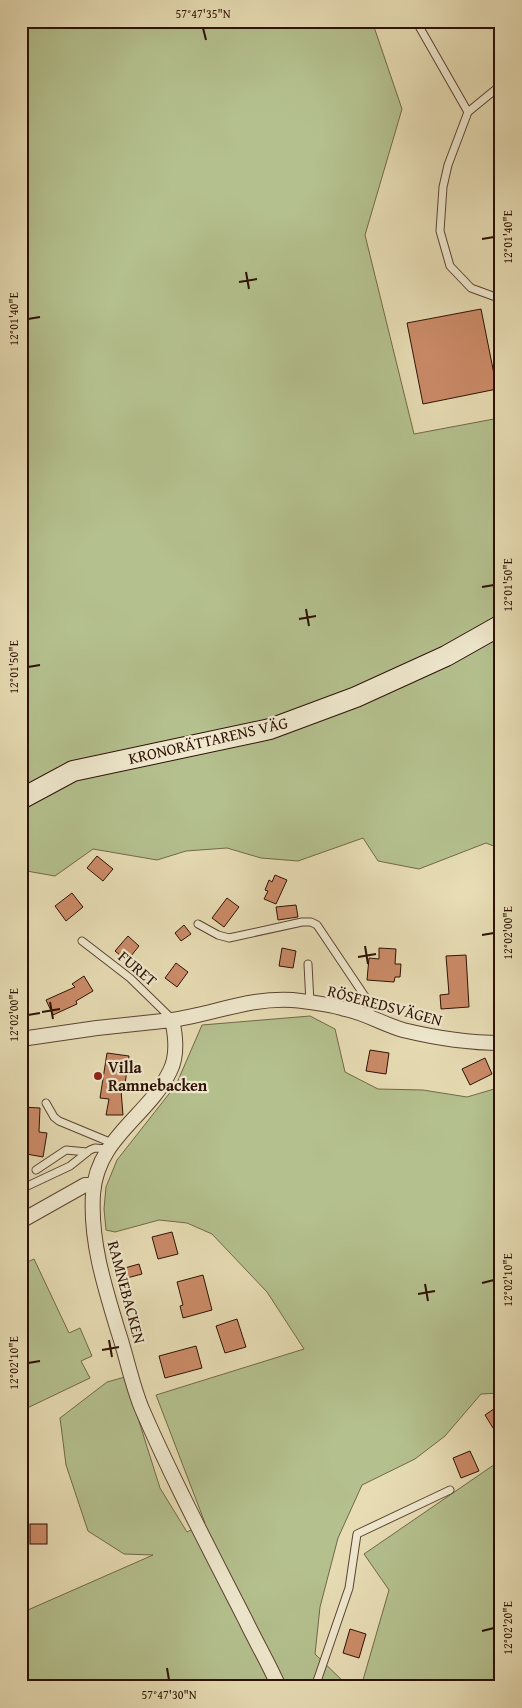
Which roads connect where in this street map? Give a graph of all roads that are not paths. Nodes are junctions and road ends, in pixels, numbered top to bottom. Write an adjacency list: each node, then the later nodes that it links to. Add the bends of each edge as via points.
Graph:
1 (416, 21): 3 (lane)
2 (501, 85): 3 (lane)
3 (468, 112): 4 (lane, via 448,165 440,231 450,266 471,288)
4 (501, 299)
5 (501, 625): 6 (street, KRONORÄTTARENS VÄG, via 446,656 356,697 278,726 73,771)
6 (21, 799)
7 (198, 924): 11 (lane, via 229,938 302,922 318,925 368,1001)
8 (82, 941): 12 (lane, FURET, via 130,978)
9 (308, 964): 10 (lane)
10 (310, 1003): 11 (street, RÖSEREDSVÄGEN, via 346,1009); 12 (street, RÖSEREDSVÄGEN, via 268,1000)
11 (372, 1019): 14 (street, RÖSEREDSVÄGEN, via 450,1041)
12 (172, 1020): 13 (street); 16 (street, RAMNEBACKEN, via 176,1041 170,1070 162,1085)
13 (21, 1039)
14 (501, 1043)
15 (46, 1103): 16 (lane, via 59,1121)
16 (109, 1146): 17 (lane); 19 (street, RAMNEBACKEN)
17 (87, 1152): 18 (lane, via 66,1150); 20 (lane, via 70,1166)
18 (36, 1170)
19 (94, 1185): 21 (street, via 85,1185); 23 (street, RAMNEBACKEN, via 92,1211 96,1248 105,1289 141,1407)
20 (21, 1189)
21 (21, 1221)
22 (450, 1490): 24 (lane, via 358,1534 349,1588)
23 (279, 1687)
24 (315, 1687)

